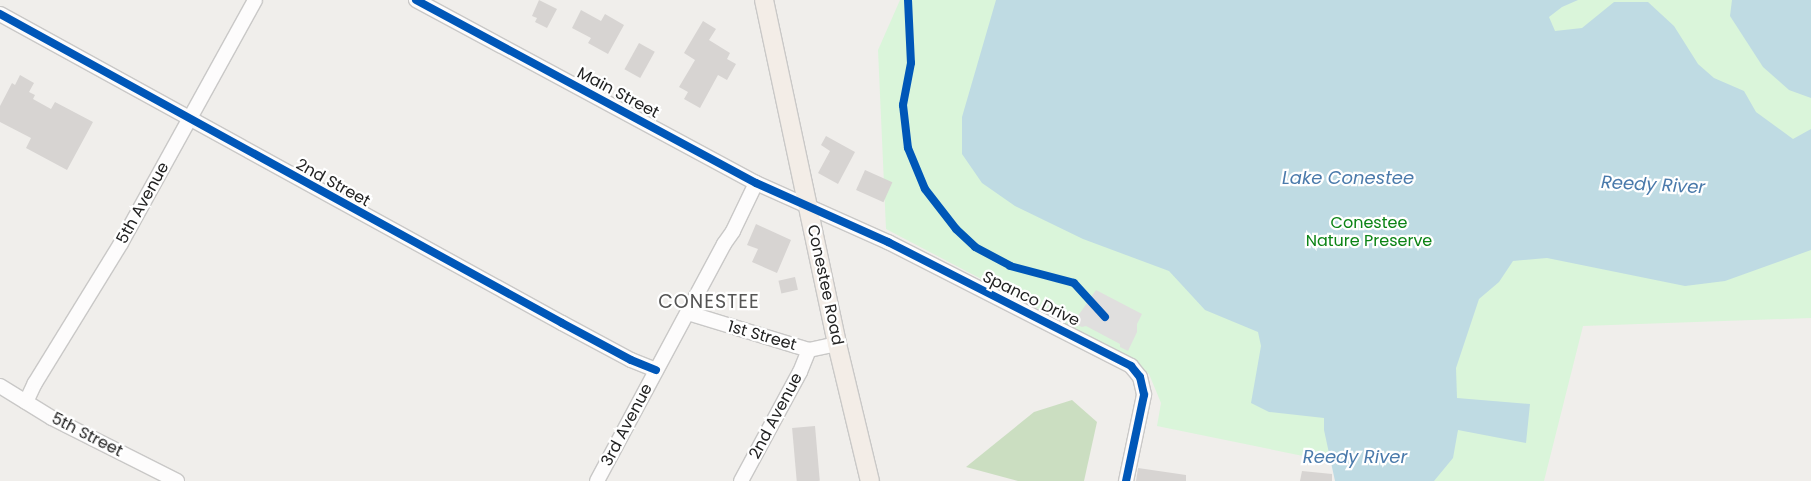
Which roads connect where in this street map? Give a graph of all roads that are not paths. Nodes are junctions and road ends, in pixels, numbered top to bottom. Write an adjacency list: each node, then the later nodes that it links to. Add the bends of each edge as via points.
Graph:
1 (256, 0): 5 (street, 5th Avenue)
2 (416, 0): 6 (street, Main Street)
3 (764, 0): 7 (main road, Conestee Road)
4 (0, 14): 5 (street, 2nd Street)
5 (190, 120): 11 (street, 2nd Street, via 562,324); 13 (street, 5th Avenue)
6 (756, 183): 7 (street, Main Street); 8 (street, 3rd Avenue, via 750,200)
7 (808, 207): 9 (main road, Conestee Road); 18 (street, Spanco Drive, via 888,242 1131,366 1140,377 1144,394)
8 (688, 313): 10 (street, 1st Street); 11 (street, 3rd Avenue)
9 (837, 344): 10 (street, 1st Street); 17 (main road, Conestee Road)
10 (809, 350): 16 (street, 2nd Avenue)
11 (656, 370): 15 (street, 3rd Avenue)
12 (0, 386): 13 (street, 5th Street)
13 (26, 402): 14 (street, 5th Street)
14 (177, 481)
15 (597, 481)
16 (741, 481)
17 (870, 481)
18 (1126, 481)

